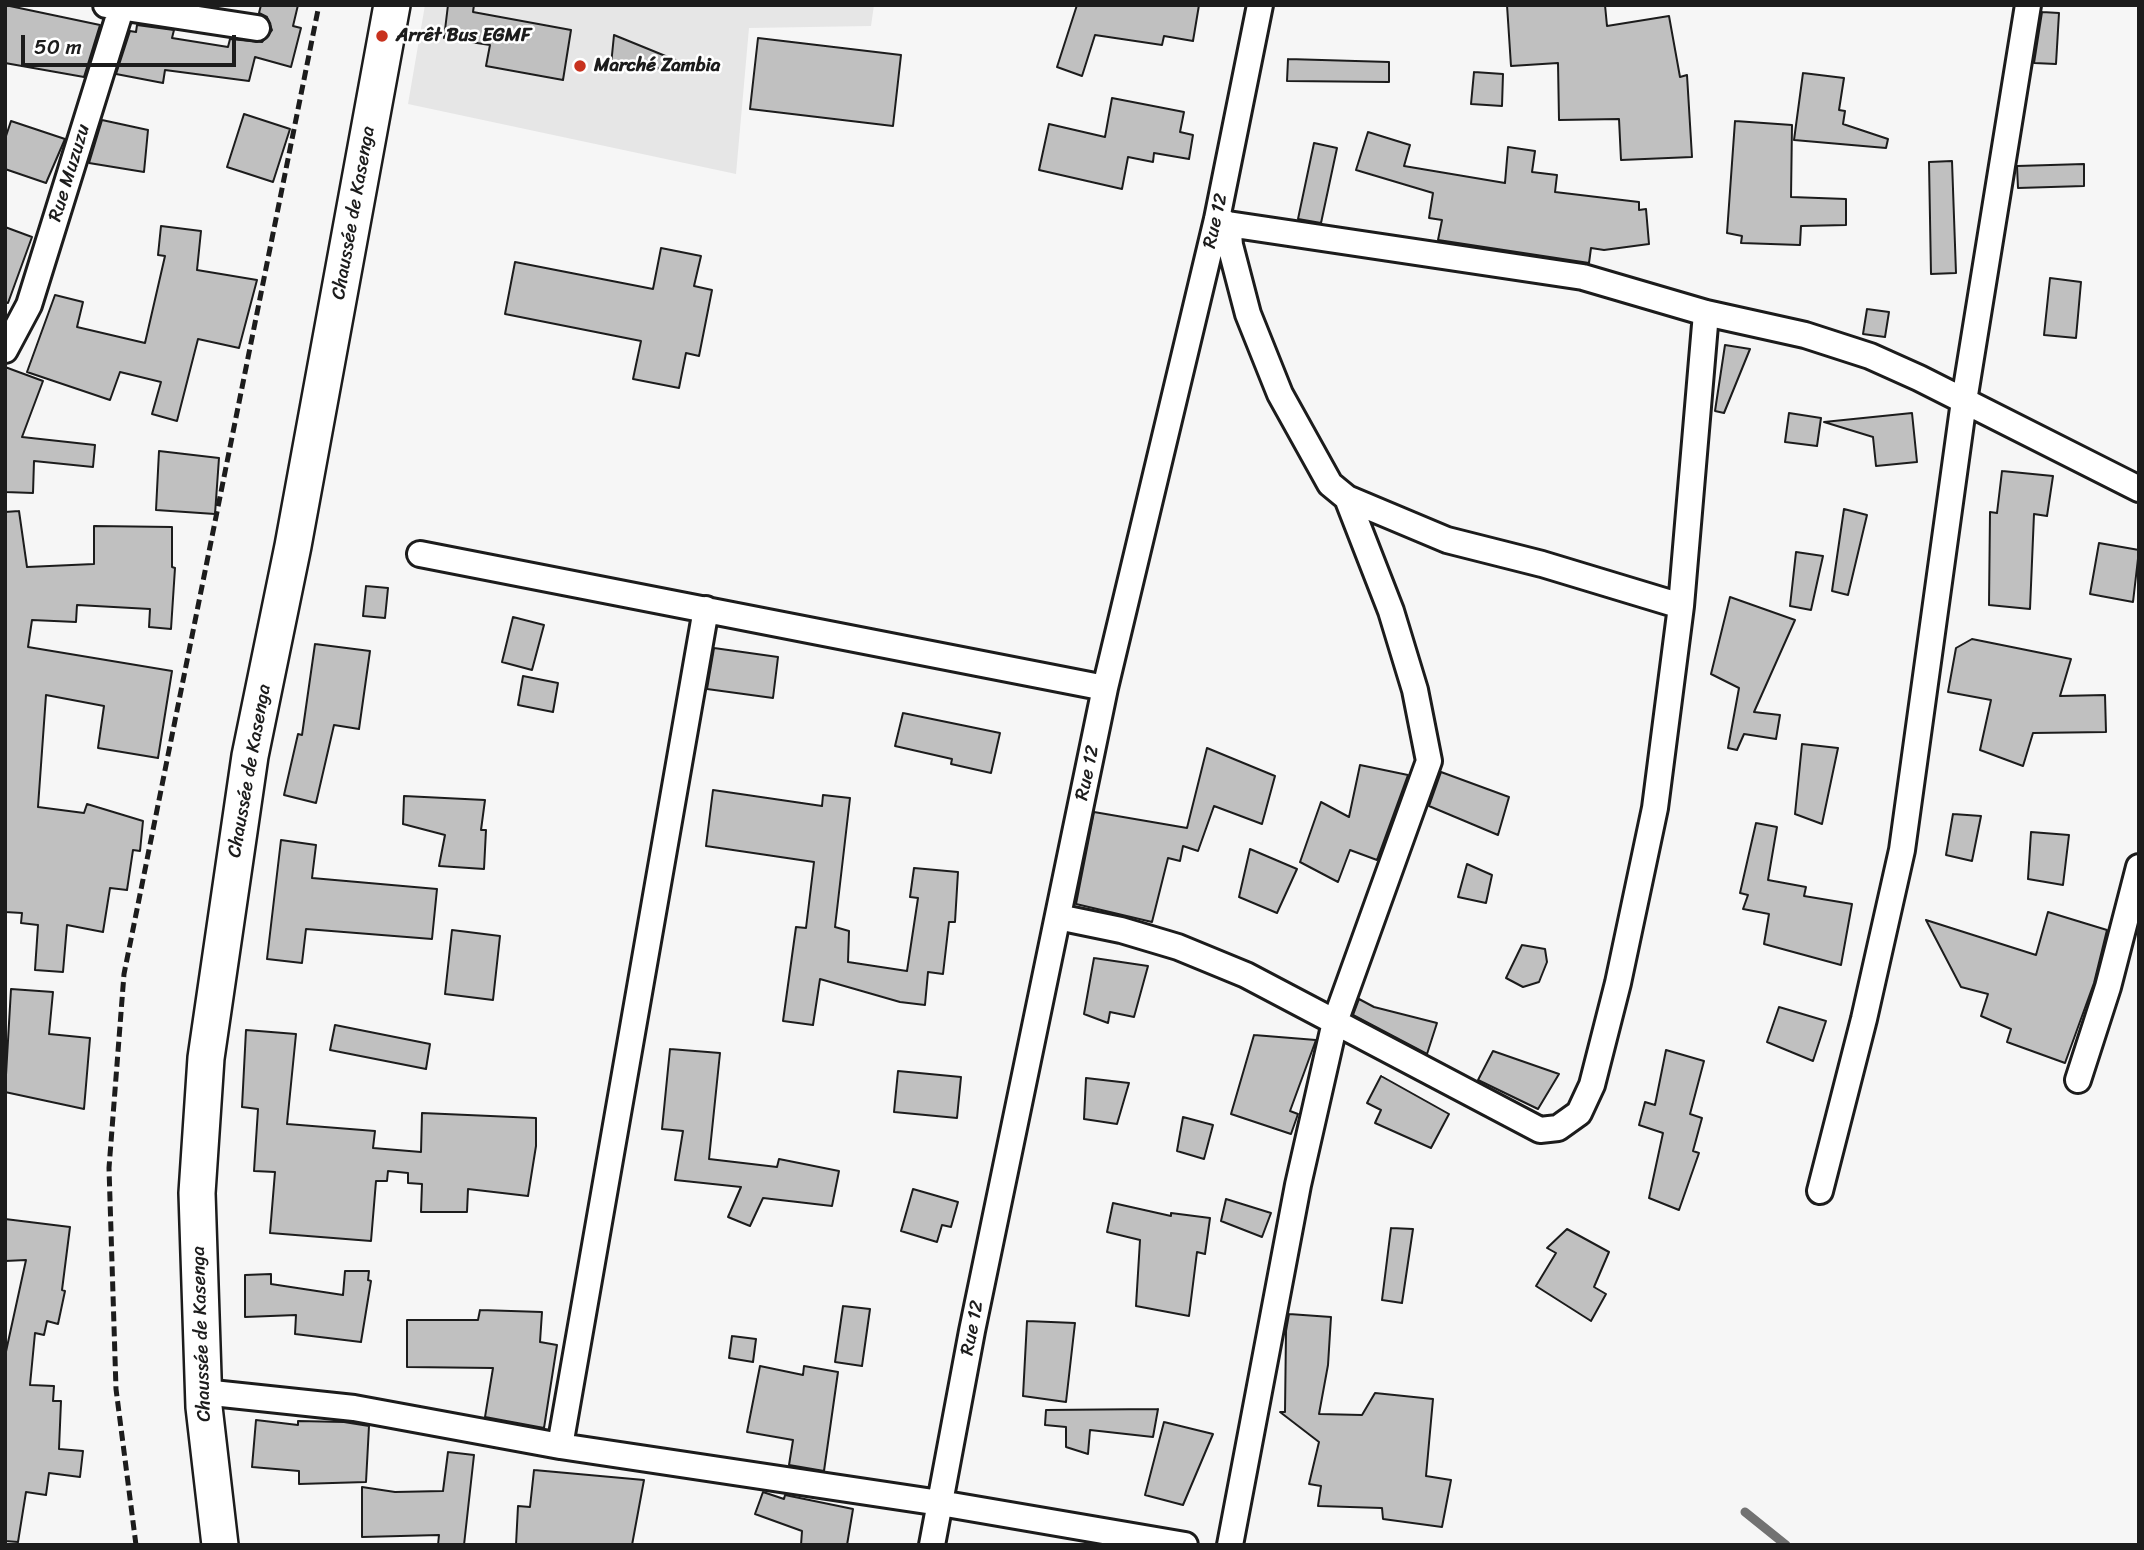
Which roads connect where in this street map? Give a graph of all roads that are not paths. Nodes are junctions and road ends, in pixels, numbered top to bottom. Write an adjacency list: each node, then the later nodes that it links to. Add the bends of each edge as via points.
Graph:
1 (392, 5): 21 (main road, Chaussée de Kasenga, via 250,757 206,1058 197,1193)
2 (1260, 5): 6 (street, Rue 12)
3 (2028, 5): 9 (street)
4 (113, 7): 5 (street); 8 (street, Rue Muzuzu, via 29,305)
5 (257, 28)
6 (1222, 221): 7 (street, via 1583,277); 11 (street, via 1248,314 1280,394 1330,484); 15 (street, Rue 12)
7 (1706, 313): 9 (street, via 1805,335 1870,356); 13 (street)
8 (5, 350)
9 (1964, 401): 10 (street); 20 (street, via 1902,849)
10 (2139, 489)
11 (1347, 498): 13 (street, via 1447,540); 18 (street, via 1391,611 1415,690 1429,761)
12 (420, 554): 14 (street)
13 (1681, 606): 18 (street, via 1655,807 1618,983 1592,1085 1579,1113 1558,1128 1540,1130)
14 (706, 609): 15 (street); 22 (street)
15 (1105, 688): 17 (street, Rue 12)
16 (2139, 867): 19 (street)
17 (1058, 917): 18 (street, via 1178,947 1246,975); 23 (street, Rue 12)
18 (1335, 1022): 27 (street, via 1298,1185)
19 (2078, 1080)
20 (1820, 1191)
21 (203, 1392): 22 (street, via 354,1408); 24 (main road, Chaussée de Kasenga)
22 (560, 1447): 23 (street)
23 (940, 1503): 25 (street, Rue 12); 26 (street)
24 (220, 1545)
25 (932, 1545)
26 (1185, 1545)
27 (1230, 1545)

